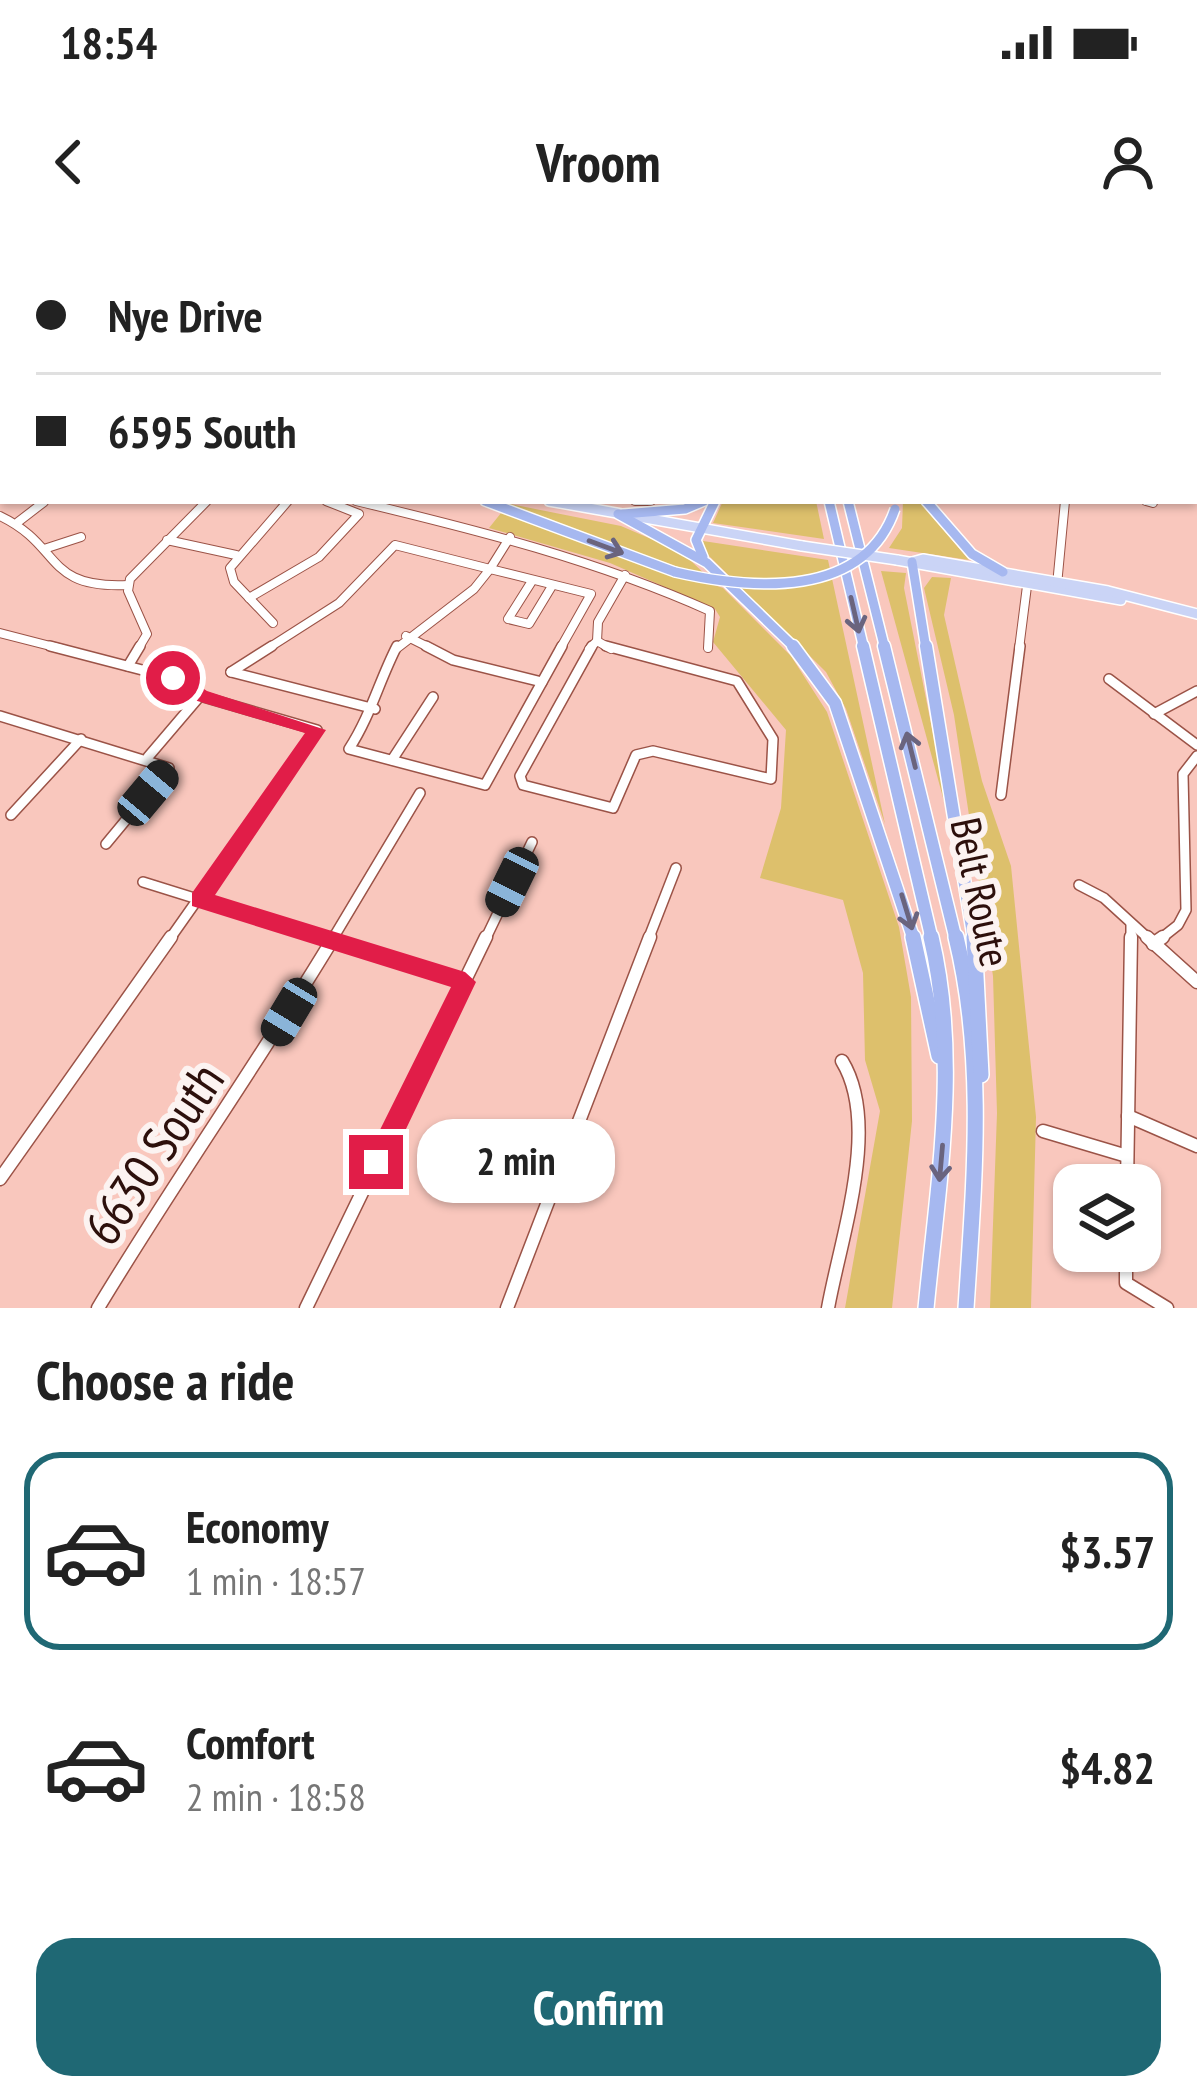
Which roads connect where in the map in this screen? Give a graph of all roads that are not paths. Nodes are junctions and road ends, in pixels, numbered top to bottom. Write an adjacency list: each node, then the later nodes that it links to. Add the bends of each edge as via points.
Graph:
1 (41, 504): 16 (street)
2 (204, 504): 20 (street)
3 (285, 504): 22 (street)
4 (493, 504): 12 (highway, one-way to 12, bridge, via 675,572 761,586 826,574 872,552 893,525)
5 (565, 504): 14 (main road)
6 (695, 504): 14 (highway)
7 (713, 504): 17 (highway)
8 (830, 504): 69 (highway, Belt Route, one-way to 69, via 942,984)
9 (849, 504): 70 (highway, Belt Route, one-way to 9, via 949,898)
10 (929, 504): 26 (highway, via 967,549)
11 (1065, 504): 32 (street)
12 (895, 505)
13 (357, 506): 19 (street); 33 (street, via 320,557)
14 (618, 514): 17 (main road); 24 (highway)
15 (0, 516): 16 (street)
16 (18, 522): 21 (street)
17 (699, 530): 23 (main road, bridge); 24 (highway, via 695,545)
18 (81, 537): 21 (street)
19 (510, 537): 25 (street); 27 (street)
20 (167, 540): 22 (street); 29 (street)
21 (44, 549): 29 (street, via 68,581)
22 (236, 555): 33 (street, via 231,578)
23 (905, 561): 26 (main road); 31 (main road); 70 (highway, via 980,970)
24 (707, 563): 69 (highway, one-way to 69, via 802,655 835,703 907,909)
25 (487, 572): 28 (street); 37 (street); 46 (street, via 395,545 339,603 231,672)
26 (1003, 572): 32 (main road)
27 (625, 574): 38 (street, via 598,622); 39 (street, via 712,615)
28 (532, 581): 30 (street); 30 (street, via 508,620 529,624)
29 (128, 585): 40 (street, via 147,634)
30 (552, 586): 42 (street, via 591,594)
31 (1027, 586): 32 (main road); 55 (street)
32 (1056, 586): 34 (main road)
33 (249, 598): 35 (street)
34 (1197, 614)
35 (273, 623)
36 (0, 633): 40 (street)
37 (406, 636): 42 (street, via 452,660); 46 (street, via 384,671)
38 (597, 641): 38 (street, via 520,776 523,785 613,808 637,754 653,751 771,779 778,759 772,731 737,681)
39 (708, 648)
40 (128, 666): 44 (street, via 184,681)
41 (1109, 679): 47 (street)
42 (542, 682): 53 (street, via 485,785)
43 (1197, 692): 47 (street)
44 (200, 696): 52 (street); 62 (street, via 317,730)
45 (433, 697): 53 (street)
46 (375, 709): 53 (street, via 349,748)
47 (1154, 714): 50 (street)
48 (0, 716): 49 (street)
49 (81, 739): 52 (street); 56 (street)
50 (1197, 746)
51 (1197, 756): 65 (street, via 1184,774 1186,910)
52 (148, 758): 58 (street, via 170,767)
53 (392, 760)
54 (420, 793): 64 (street, 6630 South)
55 (1001, 795)
56 (10, 815)
57 (532, 842): 66 (street)
58 (106, 844)
59 (676, 868): 80 (street)
60 (143, 882): 62 (street)
61 (1079, 885): 63 (street)
62 (200, 900): 64 (street); 76 (street)
63 (1131, 924): 65 (street); 71 (street)
64 (332, 940): 66 (street); 78 (street, 6630 South)
65 (1153, 944): 67 (street)
66 (465, 982): 79 (street)
67 (1197, 982)
68 (842, 1061): 81 (street, via 856,1084 862,1124)
69 (947, 1099): 82 (highway, Belt Route, one-way to 82)
70 (979, 1112): 83 (highway, Belt Route)
71 (1128, 1116): 73 (street); 74 (street)
72 (1043, 1131): 74 (street)
73 (1197, 1146)
74 (1127, 1156): 75 (street)
75 (1127, 1164)
76 (0, 1179)
77 (1126, 1272): 84 (street, via 1126,1283)
78 (98, 1308)
79 (306, 1308)
80 (507, 1308)
81 (827, 1308)
82 (926, 1308)
83 (966, 1308)
84 (1168, 1308)

